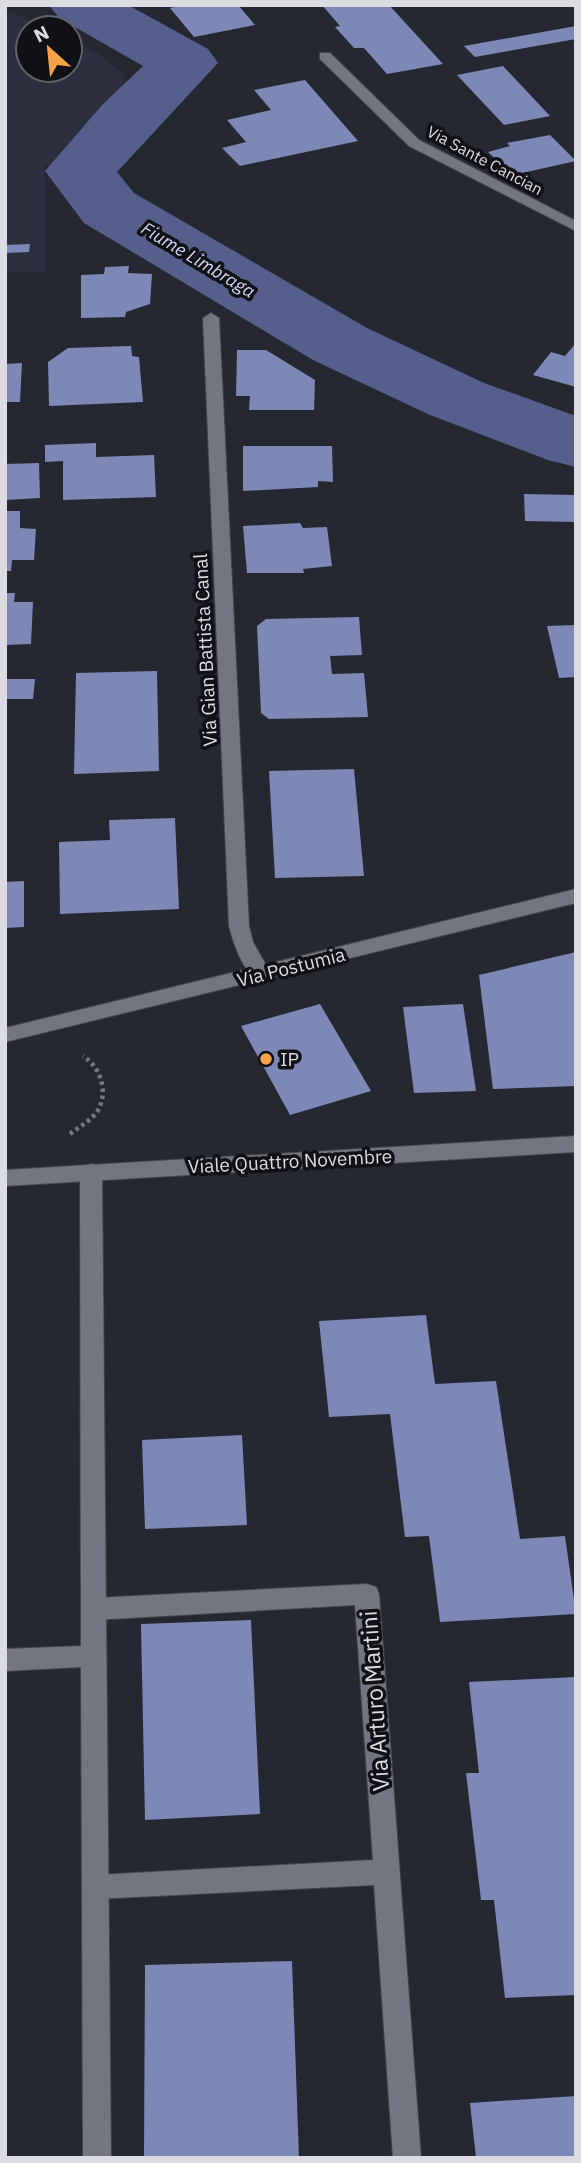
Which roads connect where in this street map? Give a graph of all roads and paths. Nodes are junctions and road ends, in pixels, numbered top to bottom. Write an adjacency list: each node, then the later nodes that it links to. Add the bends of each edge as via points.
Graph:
1 (325, 56): 2 (street, Via Sante Cancian, via 414,144)
2 (576, 227)
3 (211, 318): 5 (street, Via Gian Battista Canal, via 239,926)
4 (576, 896): 5 (street, Via Postumia)
5 (261, 974): 6 (street, Via Postumia)
6 (5, 1035)
7 (78, 1054): 8 (path, via 99,1070 102,1103 85,1123)
8 (61, 1137)
9 (576, 1144): 10 (street, Viale Quattro Novembre)
10 (91, 1172): 11 (street, Viale Quattro Novembre); 12 (street)
11 (5, 1178)
12 (94, 1609): 13 (street); 15 (street, Via Arturo Martini, via 367,1594)
13 (94, 1656): 14 (street); 16 (street)
14 (5, 1660)
15 (387, 1872): 16 (street); 18 (street, Via Arturo Martini)
16 (96, 1887): 17 (street)
17 (97, 2158)
18 (407, 2158)

